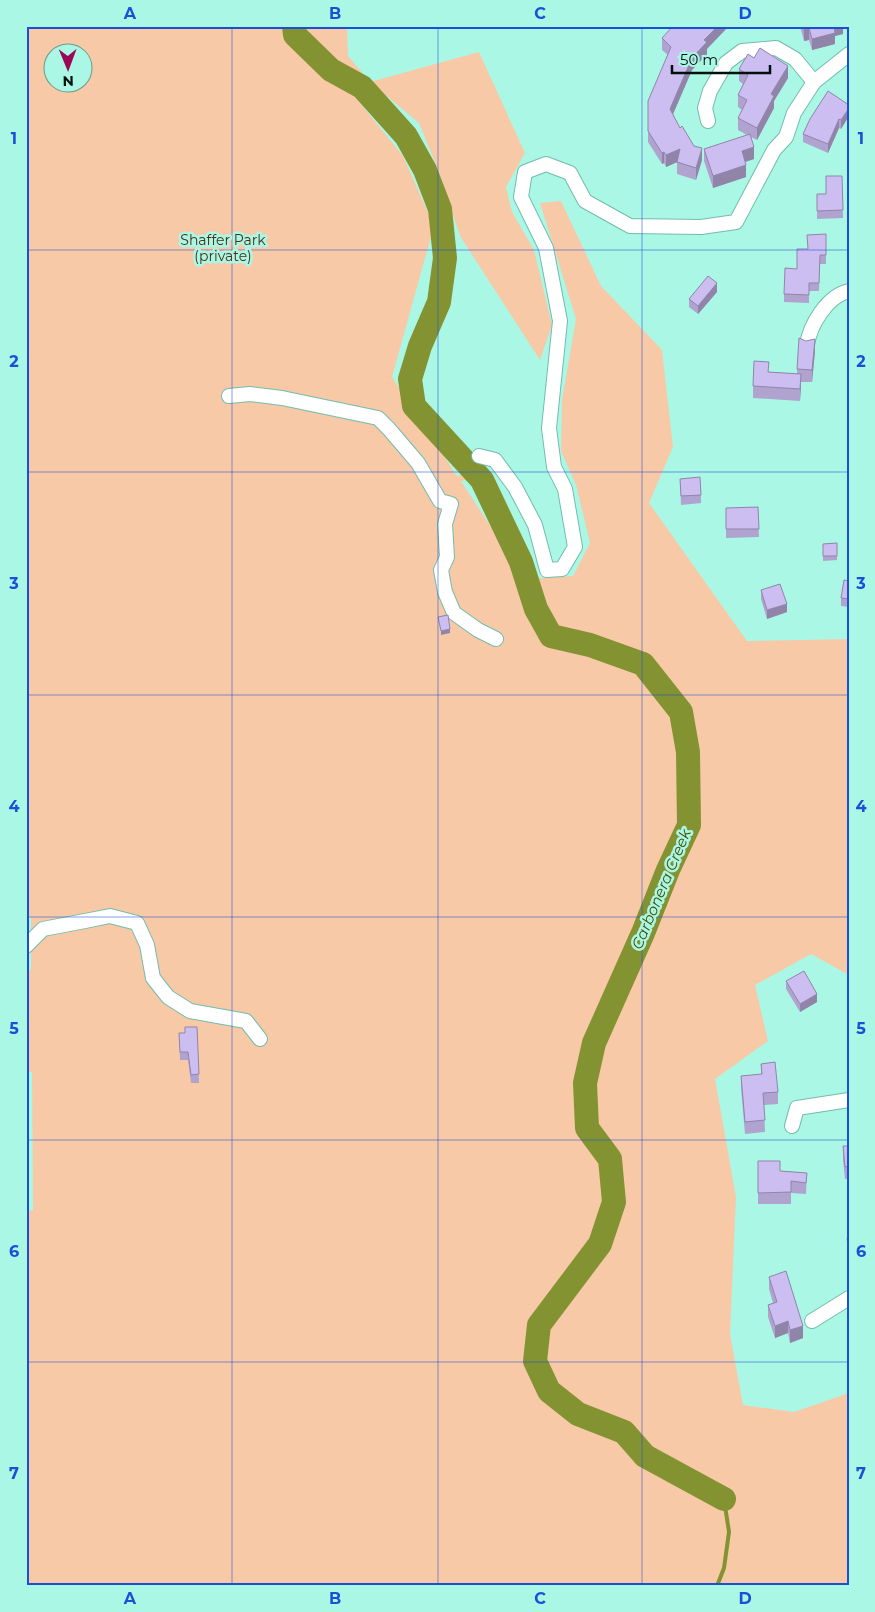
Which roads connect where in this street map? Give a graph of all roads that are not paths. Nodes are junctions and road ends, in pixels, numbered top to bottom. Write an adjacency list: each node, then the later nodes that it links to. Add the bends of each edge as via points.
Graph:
1 (849, 54): 2 (street)
2 (814, 82): 3 (street, via 795,59 776,48 742,51 726,63 710,92 705,108); 7 (street, via 736,222 701,227 630,226 585,201 570,172 546,164 525,172 521,196 546,248 560,321 549,428 554,468 565,489 575,547 562,569 547,570 534,525 515,487 495,460)
3 (708, 121)
4 (849, 291): 5 (street, via 830,303 817,319)
5 (807, 345)
6 (229, 396): 8 (street, via 250,394 282,398 378,418 390,428 418,463 440,501 451,504 445,524 447,557 441,570 445,592 454,613)
7 (479, 456)
8 (496, 639)
9 (26, 946): 10 (street, via 43,930 85,920 110,916 137,923 147,945 153,978 168,997 190,1010 246,1021)
10 (260, 1039)
11 (849, 1100): 12 (street, via 797,1108)
12 (792, 1126)
13 (849, 1298): 14 (street)
14 (812, 1321)

